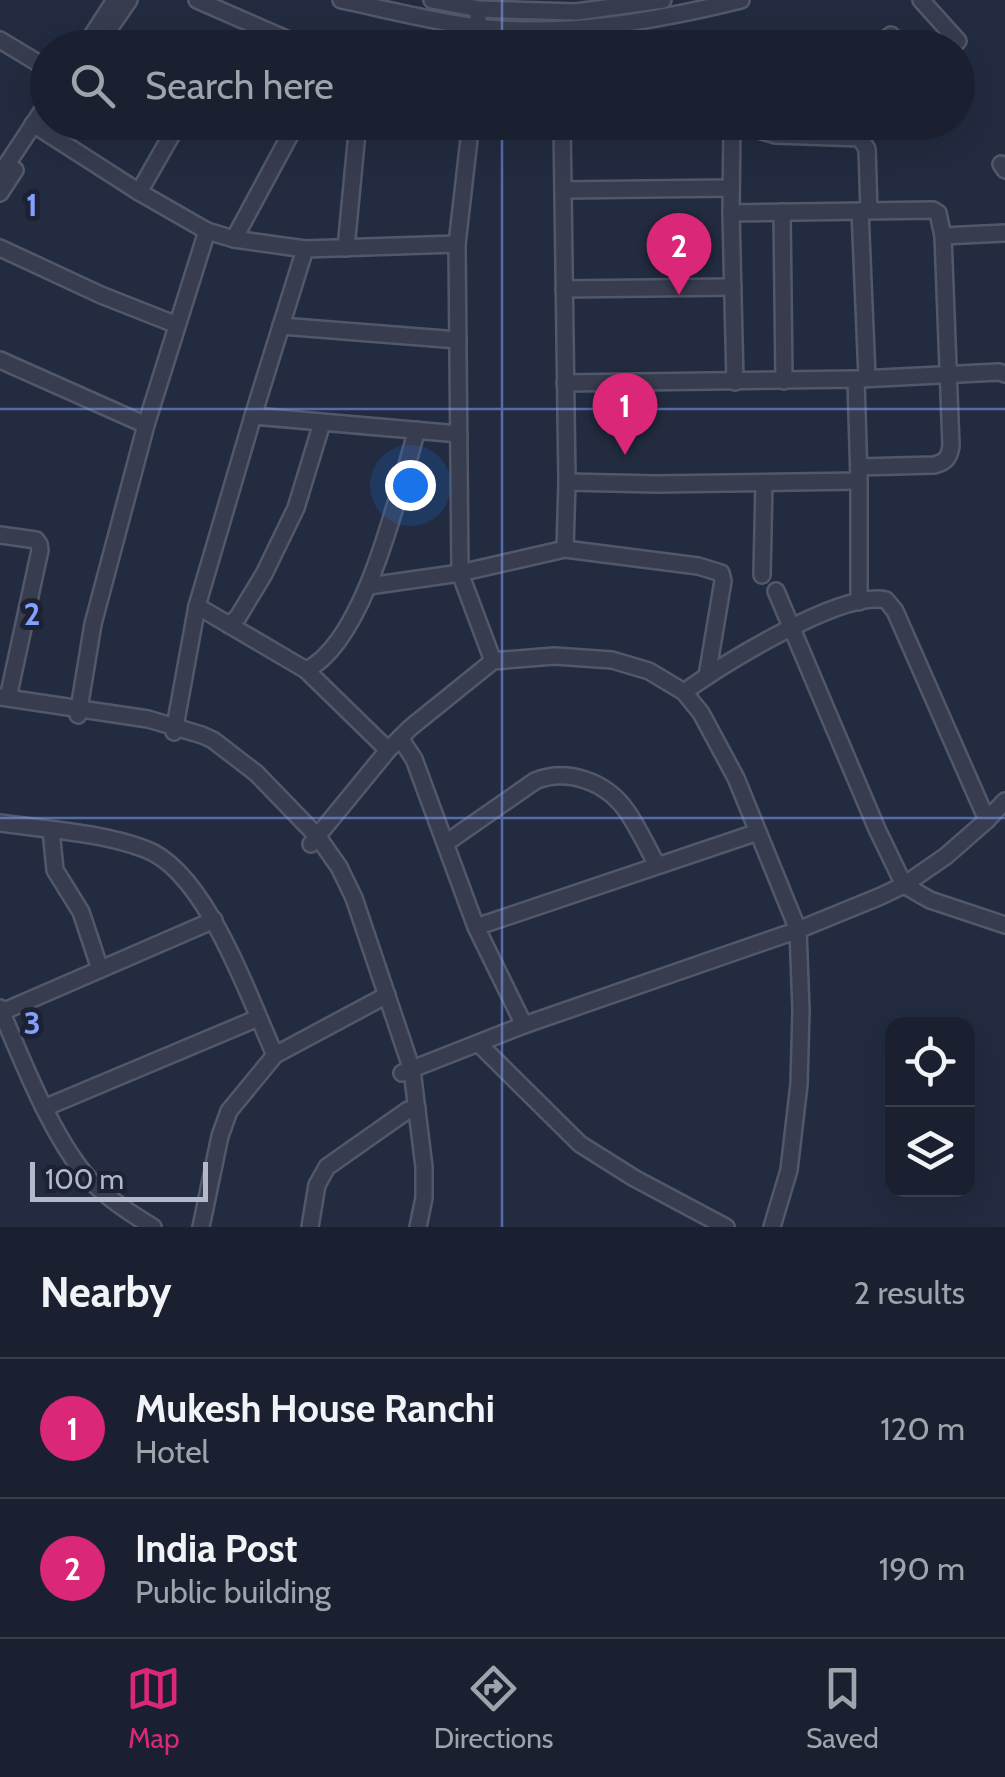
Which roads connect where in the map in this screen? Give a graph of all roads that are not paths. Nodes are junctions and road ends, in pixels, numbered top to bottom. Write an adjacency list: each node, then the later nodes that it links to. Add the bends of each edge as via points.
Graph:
1 (116, 0): 14 (street)
2 (129, 0): 15 (street)
3 (196, 0): 16 (street)
4 (341, 0): 12 (street)
5 (432, 0): 11 (street)
6 (660, 0): 9 (street)
7 (741, 0): 10 (street)
8 (921, 0): 18 (street)
9 (576, 6): 11 (street)
10 (676, 8): 13 (street)
11 (480, 9): 12 (street)
12 (477, 27): 13 (street); 17 (street)
13 (559, 29)
14 (96, 30)
15 (108, 30)
16 (265, 30)
17 (477, 30)
18 (947, 30)
19 (0, 40): 20 (street)
20 (30, 59)
21 (30, 138): 31 (street)
22 (32, 140): 34 (street)
23 (63, 140): 35 (street)
24 (169, 140): 35 (street)
25 (287, 140): 42 (street)
26 (356, 140): 45 (street)
27 (468, 140): 43 (street)
28 (562, 140): 33 (street)
29 (732, 140): 32 (street)
30 (861, 140): 36 (street)
31 (0, 175)
32 (731, 188): 33 (street); 38 (street)
33 (563, 190): 48 (street)
34 (0, 192)
35 (139, 192): 39 (street)
36 (865, 211): 37 (street); 41 (street, via 934,210); 55 (street)
37 (782, 212): 38 (street); 56 (street)
38 (731, 213): 47 (street)
39 (207, 231): 42 (street); 49 (street)
40 (1005, 234): 41 (street)
41 (943, 236): 53 (street)
42 (234, 238): 46 (street)
43 (457, 244): 45 (street); 51 (street)
44 (0, 248): 49 (street)
45 (346, 248): 46 (street)
46 (306, 249): 50 (street)
47 (733, 287): 48 (street); 57 (street)
48 (564, 290): 58 (street)
49 (177, 325): 61 (street)
50 (281, 326): 51 (street); 59 (street)
51 (458, 340): 63 (street)
52 (0, 360): 61 (street)
53 (948, 374): 54 (street); 55 (street); 64 (street, via 950,446 944,463)
54 (1005, 374)
55 (861, 378): 56 (street); 64 (street)
56 (784, 380): 57 (street)
57 (735, 382): 58 (street)
58 (565, 383): 65 (street)
59 (252, 416): 60 (street); 74 (street)
60 (322, 423): 62 (street); 75 (street, via 296,508 264,574)
61 (146, 425): 82 (street, via 93,624)
62 (417, 430): 63 (street); 71 (street)
63 (459, 434): 69 (street)
64 (859, 474): 66 (street); 73 (street)
65 (567, 482): 66 (street); 68 (street)
66 (764, 483): 70 (street)
67 (0, 535): 81 (street, via 36,540 40,550)
68 (565, 548): 69 (street); 79 (street, via 721,573)
69 (460, 573): 71 (street); 77 (street)
70 (762, 575)
71 (369, 586): 78 (street, via 336,641)
72 (776, 591): 76 (street)
73 (859, 602): 76 (street); 86 (street, via 881,598 895,611)
74 (198, 606): 75 (street); 83 (street)
75 (229, 625): 78 (street)
76 (792, 627): 79 (street); 93 (street)
77 (493, 661): 80 (street, via 612,660); 84 (street)
78 (306, 670): 84 (street)
79 (707, 676): 80 (street)
80 (684, 692): 89 (street, via 720,747)
81 (3, 700): 82 (street)
82 (78, 713): 83 (street)
83 (175, 730): 90 (street, via 213,740 241,760)
84 (394, 744): 90 (street); 91 (street, via 414,758)
85 (1005, 801): 86 (street)
86 (987, 820): 93 (street)
87 (0, 823): 88 (street)
88 (51, 830): 94 (street, via 96,836 167,861); 98 (street, via 55,870 81,912)
89 (758, 832): 92 (street); 97 (street)
90 (315, 840): 99 (street, via 354,898)
91 (446, 843): 92 (street, via 535,781 564,774 612,795); 96 (street)
92 (657, 865): 96 (street)
93 (904, 885): 95 (street); 97 (street)
94 (214, 920): 98 (street); 101 (street)
95 (1005, 925)
96 (476, 927): 102 (street)
97 (798, 930): 102 (street); 114 (street, via 797,1102 789,1170)
98 (100, 969): 100 (street)
99 (383, 997): 104 (street); 105 (street)
100 (1, 1010): 106 (street)
101 (258, 1018): 104 (street); 106 (street)
102 (524, 1025): 103 (street)
103 (479, 1044): 105 (street); 113 (street, via 580,1144)
104 (274, 1055): 109 (street, via 229,1111)
105 (407, 1071): 107 (street)
106 (44, 1108): 108 (street, via 94,1184)
107 (412, 1109): 110 (street, via 327,1167); 111 (street); 112 (street, via 424,1167)
108 (153, 1227)
109 (201, 1227)
110 (310, 1227)
111 (410, 1227)
112 (418, 1227)
113 (726, 1227)
114 (772, 1227)

